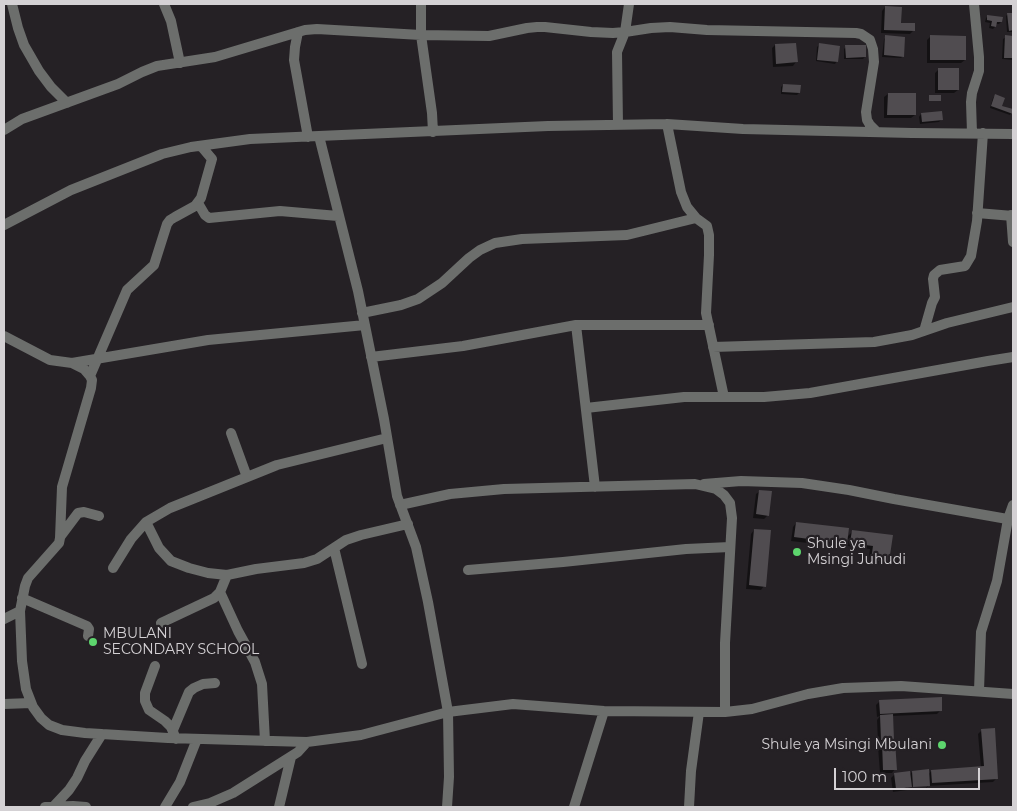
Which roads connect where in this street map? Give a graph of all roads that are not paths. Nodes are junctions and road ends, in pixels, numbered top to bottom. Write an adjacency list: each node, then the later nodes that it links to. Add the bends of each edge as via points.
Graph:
1 (12, 4): 10 (street, via 24,45 39,71)
2 (164, 4): 9 (street)
3 (421, 4): 8 (street)
4 (629, 4): 7 (street)
5 (974, 4): 16 (street, via 979,58 971,102)
6 (298, 32): 8 (street, via 317,29); 9 (street, via 215,57); 19 (street, via 294,60)
7 (625, 32): 8 (street, via 545,27 489,36); 12 (street, via 617,52); 15 (street, via 670,27 861,34 870,40 873,49 866,112 870,125)
8 (421, 35): 14 (street)
9 (180, 63): 10 (street, via 148,69)
10 (67, 103): 13 (street, via 22,119)
11 (667, 124): 12 (street); 15 (street); 25 (street, via 681,192)
12 (618, 125): 14 (street)
13 (4, 130)
14 (433, 132): 19 (street)
15 (878, 132): 16 (street)
16 (972, 133): 17 (street)
17 (983, 133): 18 (street); 22 (street)
18 (1013, 134)
19 (313, 136): 20 (street, via 250,139); 23 (street)
20 (201, 146): 21 (street, via 212,160); 26 (street, via 162,154 71,190)
21 (198, 203): 23 (street, via 209,218 280,211); 37 (street, via 166,224 154,265 127,290)
22 (977, 213): 24 (street); 33 (street, via 968,262 965,266 940,270 934,275 935,297)
23 (338, 216): 29 (street)
24 (1012, 216): 27 (street)
25 (696, 218): 29 (street, via 627,235 522,238 495,244 480,250 418,299); 31 (street, via 707,226 709,235 706,313)
26 (5, 221)
27 (1013, 242)
28 (1013, 308): 33 (street)
29 (362, 313): 30 (street)
30 (365, 325): 36 (street); 37 (street, via 208,340)
31 (709, 325): 32 (street); 35 (street)
32 (576, 326): 36 (street, via 462,346); 42 (street)
33 (924, 331): 35 (street, via 874,342)
34 (4, 336): 39 (street, via 50,360)
35 (713, 347): 41 (street)
36 (371, 357): 44 (street)
37 (98, 358): 39 (street); 40 (street)
38 (1013, 358): 41 (street, via 810,393 764,398)
39 (72, 363): 40 (street)
40 (90, 376): 54 (street, via 91,388 62,487)
41 (724, 397): 42 (street, via 684,397)
42 (586, 408): 47 (street)
43 (231, 433): 45 (street)
44 (387, 438): 45 (street, via 277,465); 48 (street)
45 (247, 477): 52 (street, via 170,508)
46 (695, 484): 47 (street); 51 (street, via 741,481 802,483); 55 (street, via 716,489 730,503)
47 (595, 487): 48 (street, via 504,488)
48 (400, 504): 53 (street)
49 (1013, 505): 51 (street)
50 (99, 516): 54 (street, via 84,512 78,514)
51 (1011, 519): 69 (street, via 981,632)
52 (146, 522): 57 (street, via 131,538); 59 (street, via 159,548 171,561 208,573)
53 (408, 524): 56 (street, via 361,535); 74 (street, via 428,602)
54 (60, 538): 61 (street, via 28,578)
55 (730, 547): 58 (street); 76 (street)
56 (334, 548): 59 (street, via 304,563); 66 (street)
57 (113, 568)
58 (468, 570)
59 (228, 575): 60 (street)
60 (220, 592): 64 (street, via 201,605); 80 (street, via 255,662 262,684)
61 (22, 598): 62 (street); 65 (street, via 87,626)
62 (20, 611): 63 (street); 71 (street, via 22,661 26,689)
63 (4, 619)
64 (161, 623)
65 (88, 636)
66 (362, 664)
67 (154, 666): 78 (street, via 145,701 149,710 165,721)
68 (214, 683): 78 (street, via 203,684 189,692)
69 (978, 691): 70 (street); 76 (street, via 901,686 843,688)
70 (1013, 694)
71 (32, 703): 72 (street); 77 (street, via 49,725 62,730)
72 (4, 704)
73 (604, 711): 74 (street, via 513,704); 75 (street); 91 (street)
74 (448, 712): 81 (street, via 361,735); 83 (street, via 450,777)
75 (699, 712): 76 (street); 92 (street)
76 (725, 712)
77 (102, 734): 78 (street); 85 (street, via 69,790)
78 (174, 734): 79 (street)
79 (197, 739): 80 (street); 87 (street, via 180,782)
80 (265, 741): 81 (street)
81 (307, 742): 82 (street)
82 (291, 757): 88 (street, via 232,793); 89 (street)
83 (447, 806): 90 (street)
84 (45, 807): 85 (street)
85 (52, 807): 86 (street)
86 (86, 807)
87 (165, 807)
88 (193, 807)
89 (279, 807)
90 (458, 807)
91 (574, 807)
92 (689, 807)

